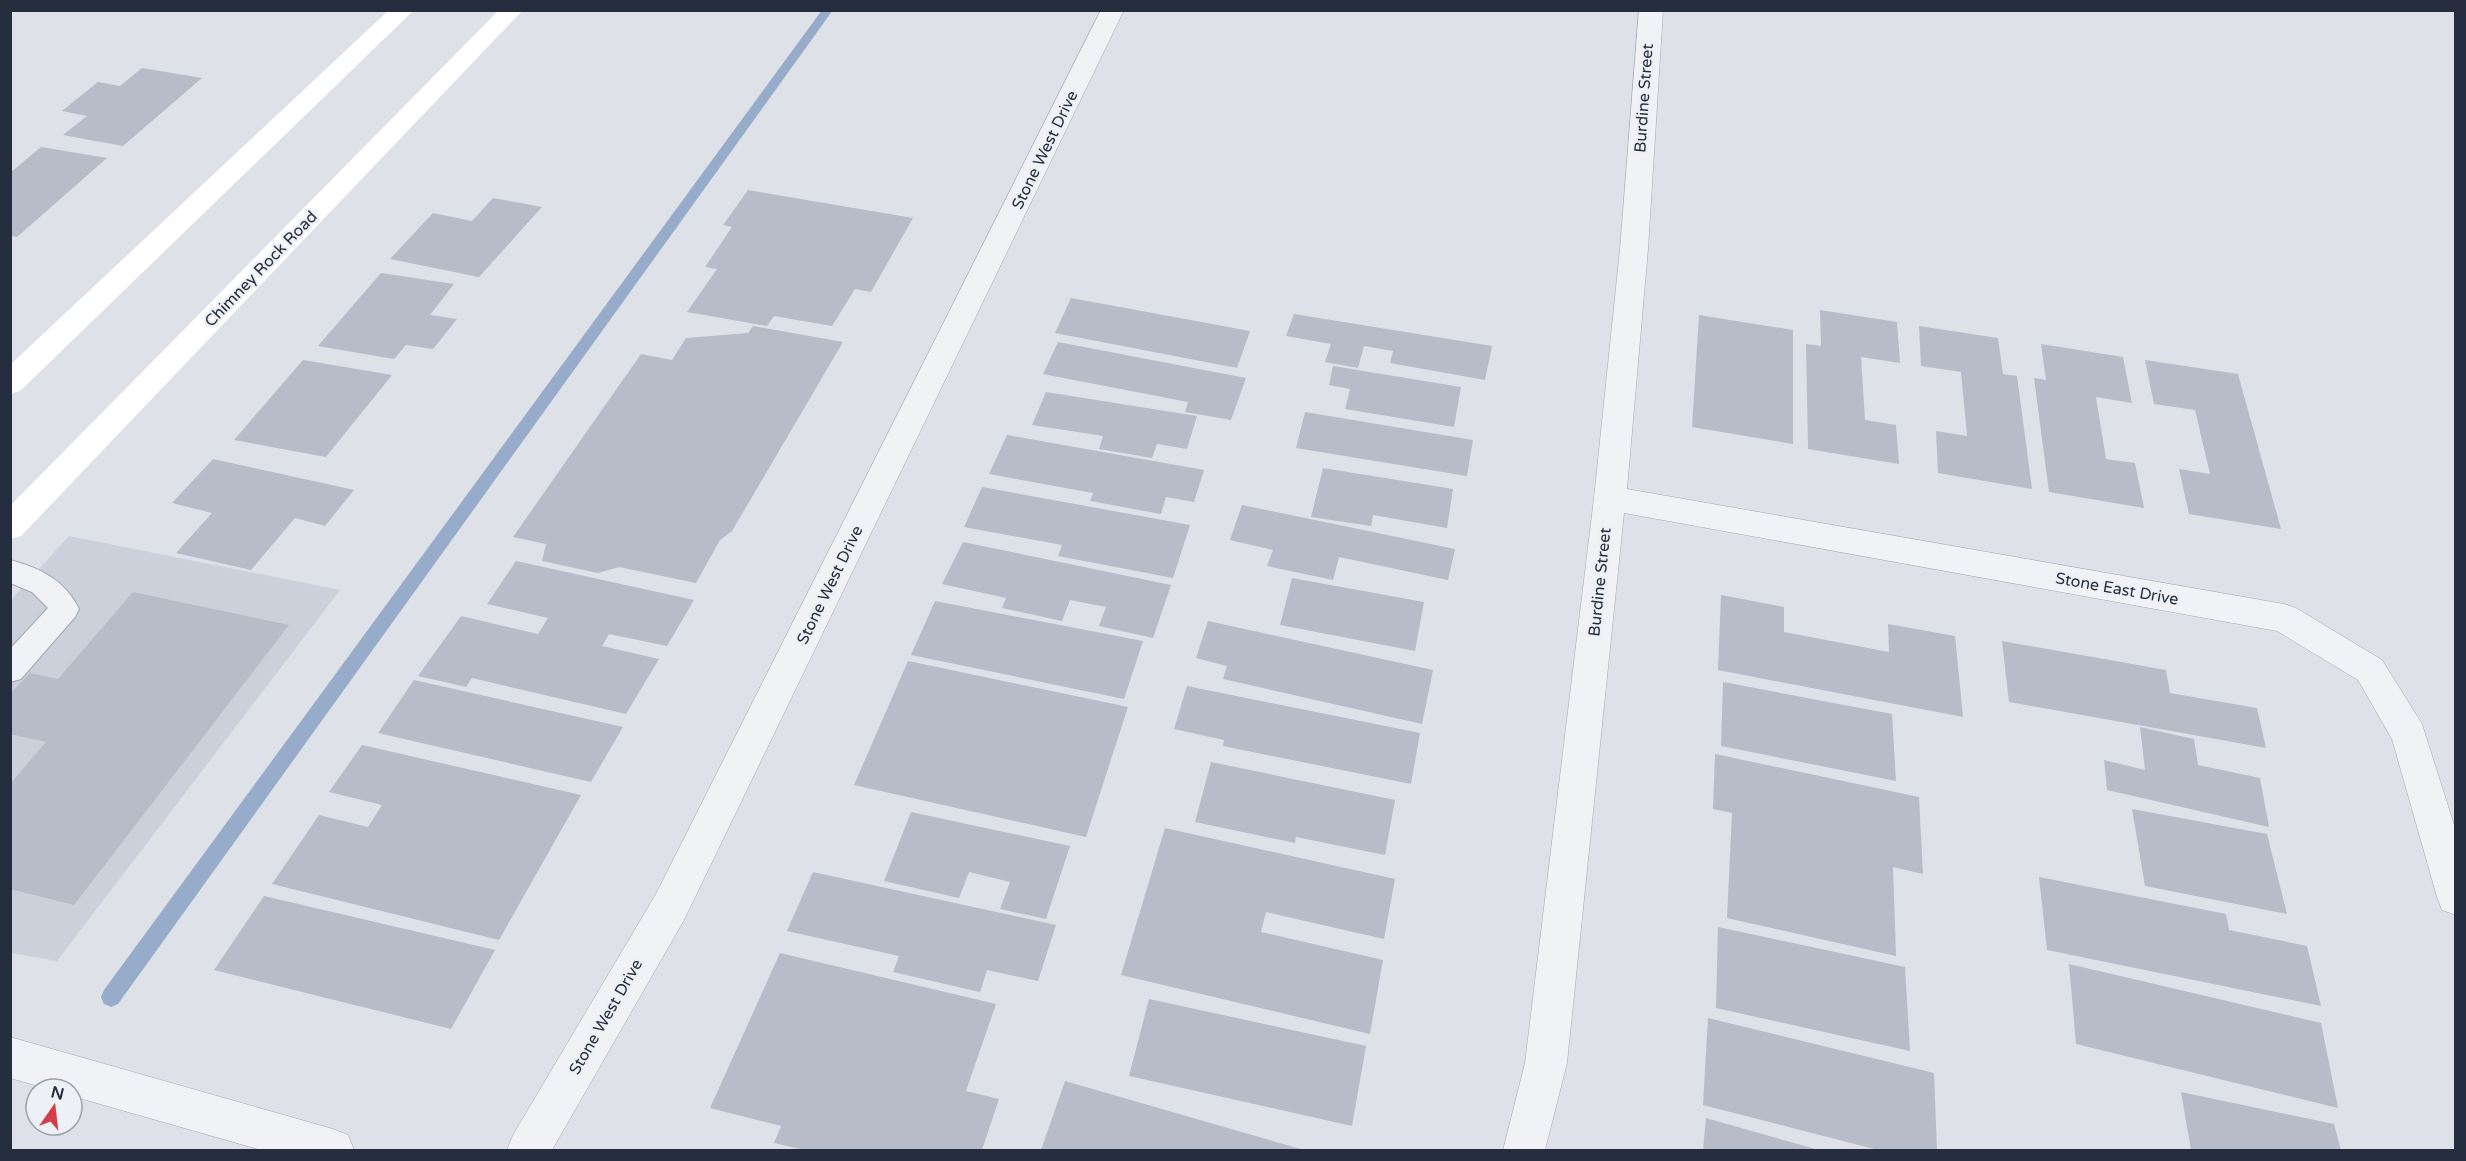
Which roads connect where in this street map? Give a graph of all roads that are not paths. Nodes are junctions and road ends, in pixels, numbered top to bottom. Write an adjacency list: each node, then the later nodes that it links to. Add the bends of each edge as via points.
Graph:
1 (403, 10): 5 (main road)
2 (512, 10): 7 (main road, Chimney Rock Road)
3 (1113, 10): 13 (street, Stone West Drive, via 670,907)
4 (1650, 10): 6 (street, Burdine Street, via 1634,249)
5 (10, 383)
6 (1610, 498): 10 (street, Stone East Drive, via 2284,618 2370,670 2409,735); 14 (street, Burdine Street, via 1546,1063)
7 (10, 526)
8 (10, 571): 9 (lane, via 46,585 65,609)
9 (10, 670)
10 (2456, 897)
11 (10, 1058): 12 (street)
12 (333, 1150)
13 (528, 1150)
14 (1524, 1150)

